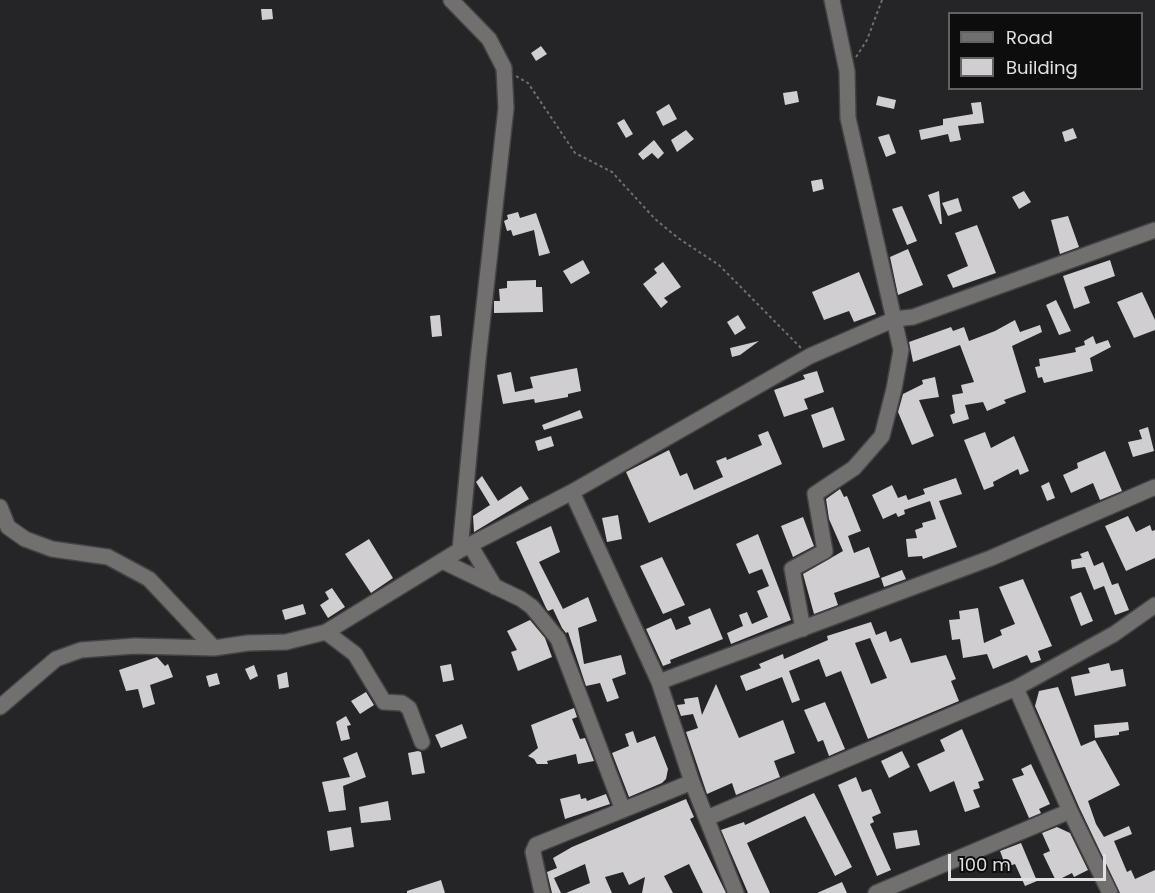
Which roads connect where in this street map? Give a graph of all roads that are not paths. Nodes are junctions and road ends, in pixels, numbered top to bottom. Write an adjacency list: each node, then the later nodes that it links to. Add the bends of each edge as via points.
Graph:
1 (451, 0): 8 (street, via 489,39 504,68 506,108 478,360)
2 (832, 0): 4 (street, via 847,71 848,118)
3 (1155, 230): 4 (street, via 913,317)
4 (895, 319): 6 (street, via 810,356); 12 (street, via 901,350 882,436 854,468 815,494 825,551 792,569)
5 (1155, 487): 12 (street, via 991,558)
6 (572, 492): 8 (street); 15 (street)
7 (0, 507): 14 (street, via 8,527 25,539 52,549 108,556 149,579)
8 (465, 548): 9 (street); 10 (street)
9 (442, 561): 10 (street); 13 (street)
10 (495, 588): 20 (street, via 532,607 558,639)
11 (1155, 605): 16 (street, via 1114,634)
12 (803, 629): 15 (street)
13 (326, 632): 14 (street, via 286,642); 18 (street, via 355,654 384,702 402,703 409,708)
14 (214, 648): 17 (street, via 135,646 81,651 56,659)
15 (659, 682): 19 (street)
16 (1016, 688): 21 (street); 22 (street)
17 (0, 707)
18 (422, 742)
19 (692, 782): 20 (street); 22 (street)
20 (623, 810): 23 (street, via 533,848)
21 (1070, 811): 25 (street); 26 (street)
22 (707, 818): 24 (street)
23 (542, 893)
24 (736, 893)
25 (876, 893)
26 (1110, 893)

